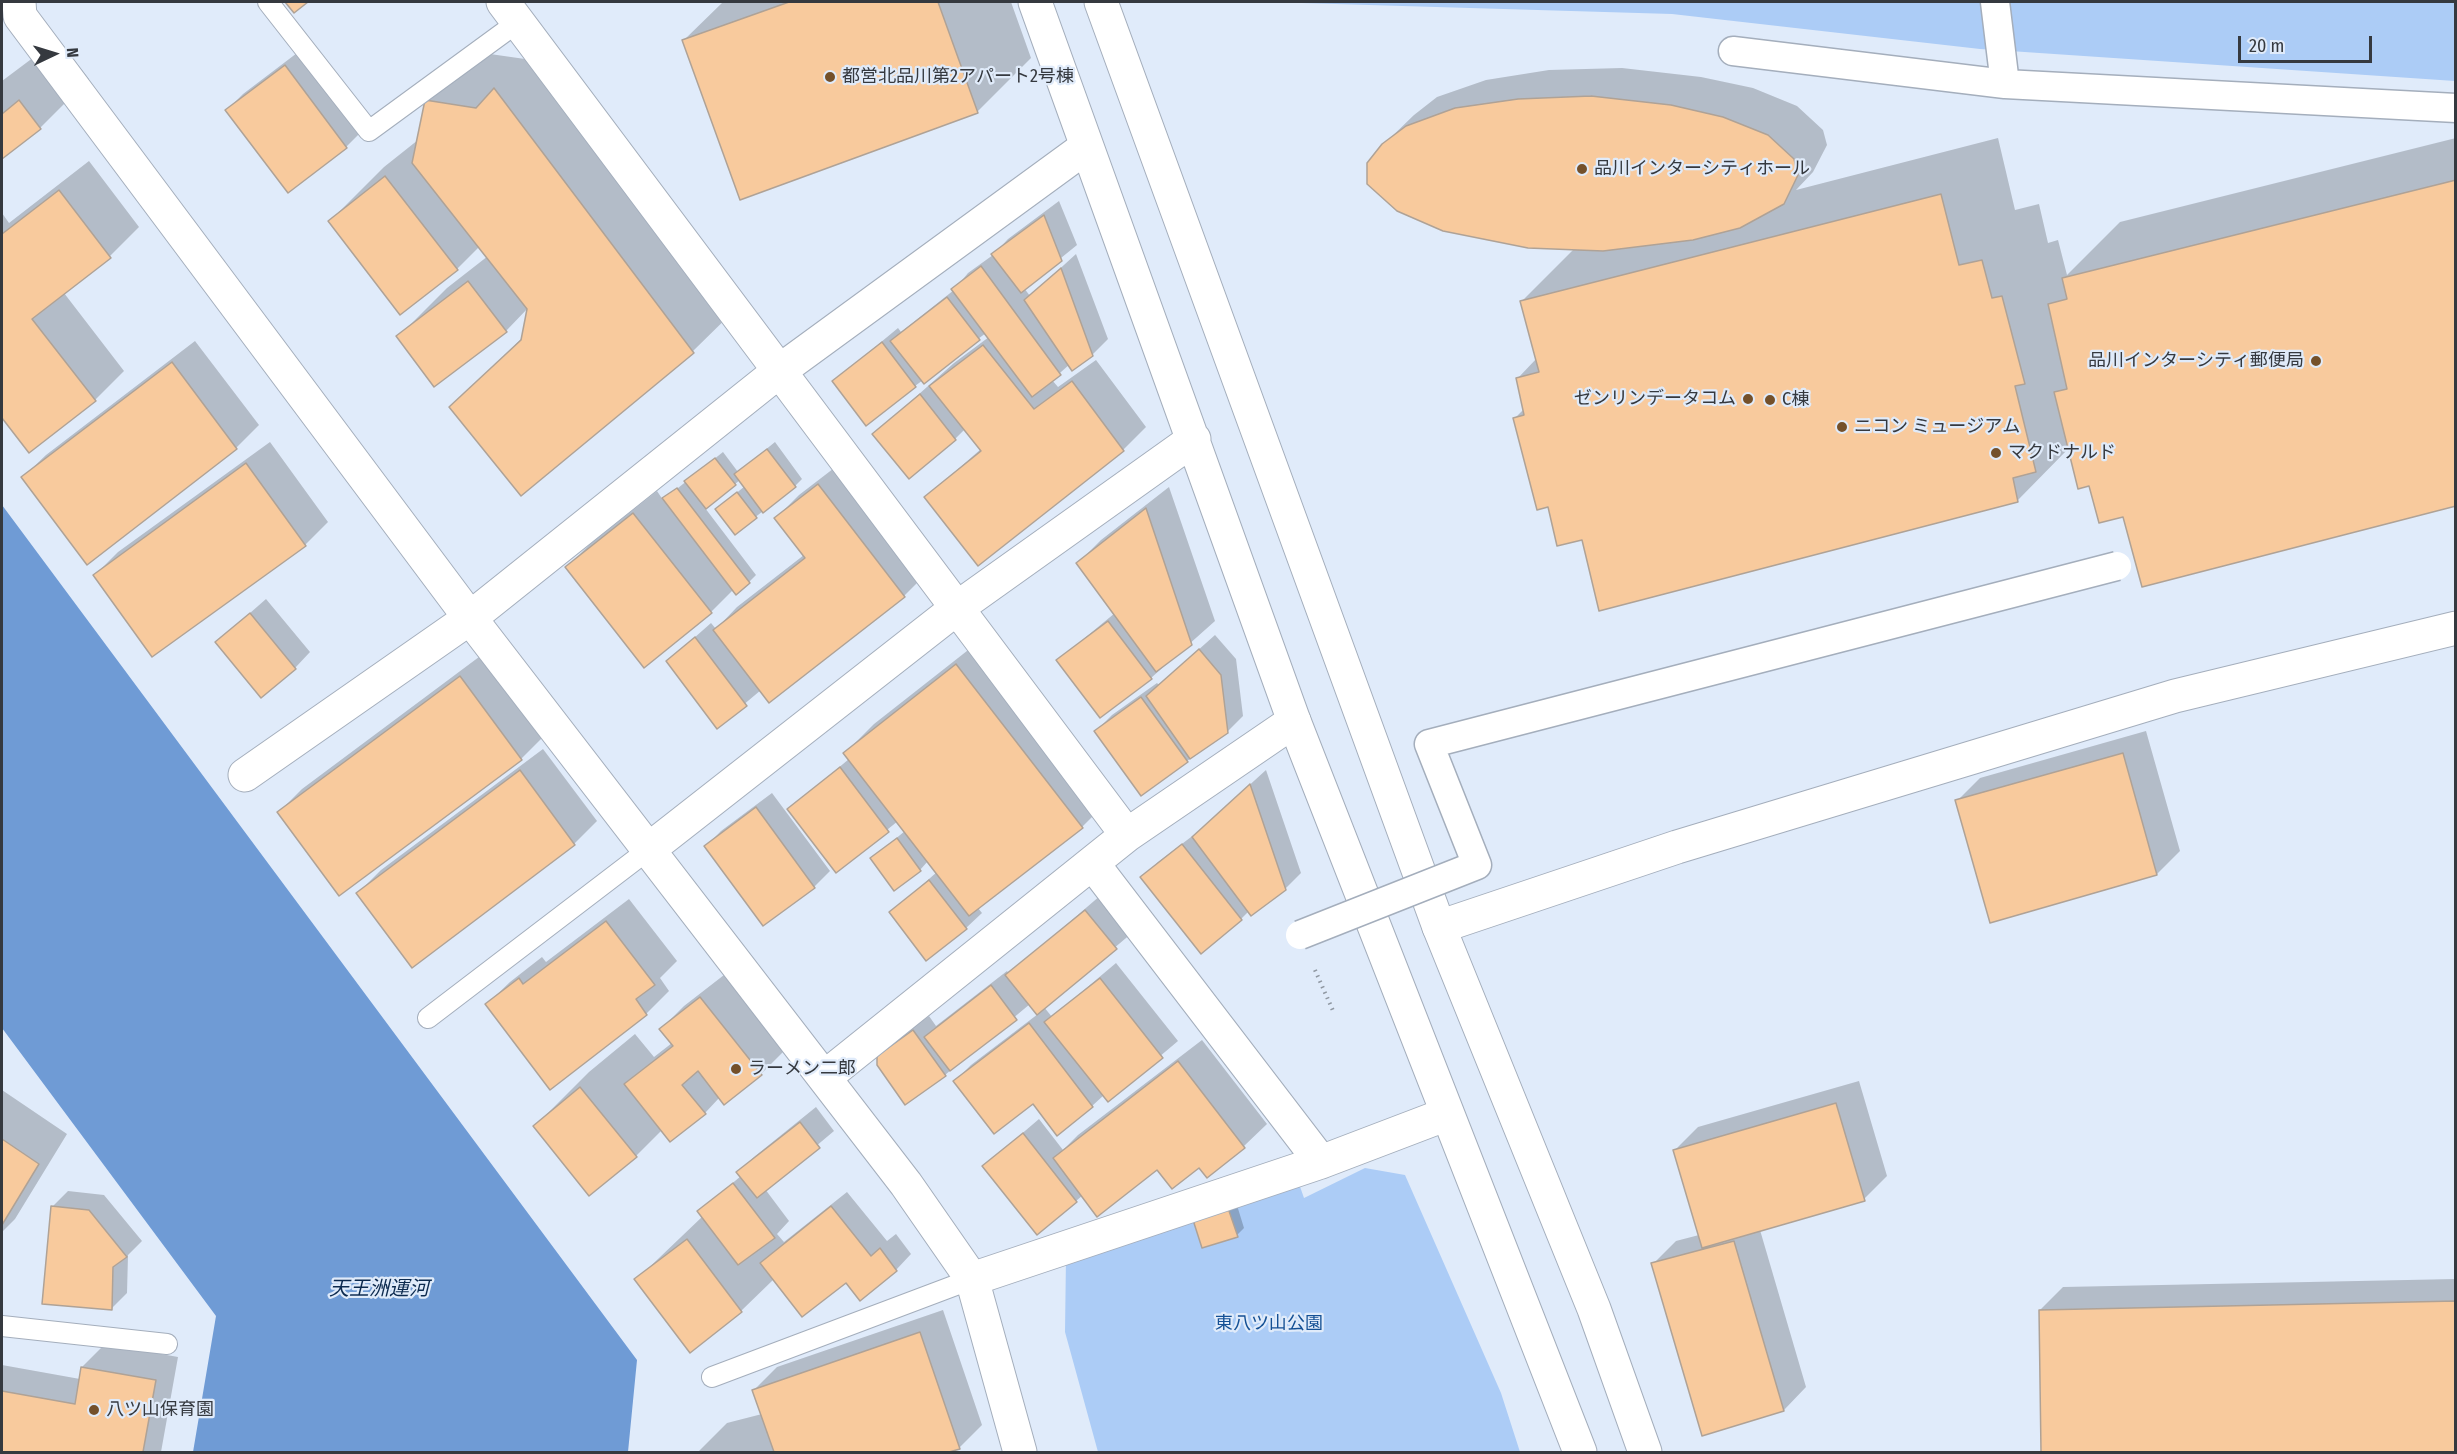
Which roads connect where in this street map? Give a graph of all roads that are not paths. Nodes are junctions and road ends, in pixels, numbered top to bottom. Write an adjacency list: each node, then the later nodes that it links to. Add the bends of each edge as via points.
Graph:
1 (19, 2): 15 (street, via 20,16)
2 (268, 2): 6 (lane, via 369,131)
3 (1035, 2): 10 (street)
4 (1101, 2): 22 (street)
5 (1995, 2): 8 (street)
6 (510, 12): 11 (street)
7 (1733, 51): 8 (street)
8 (2005, 84): 9 (street)
9 (2456, 108)
10 (1086, 147): 11 (street); 12 (street)
11 (778, 372): 14 (street); 15 (street)
12 (1194, 439): 14 (street); 17 (street)
13 (2117, 566): 23 (street, bridge, via 1429,744 1477,865)
14 (957, 608): 19 (street); 20 (street)
15 (470, 618): 18 (street); 20 (street)
16 (2456, 628): 22 (street, via 2175,696 1677,847)
17 (1294, 721): 19 (street); 26 (street)
18 (245, 775)
19 (1127, 835): 21 (street)
20 (648, 850): 24 (lane); 25 (street)
21 (1093, 864): 25 (street); 27 (street)
22 (1439, 927): 34 (street, via 1594,1309)
23 (1300, 935)
24 (428, 1018)
25 (825, 1077): 28 (street)
26 (1447, 1114): 27 (street); 33 (street)
27 (1321, 1162): 28 (street)
28 (972, 1279): 31 (lane); 32 (street)
29 (2, 1326): 30 (lane)
30 (167, 1344)
31 (712, 1377)
32 (1020, 1452)
33 (1580, 1452)
34 (1645, 1452)

